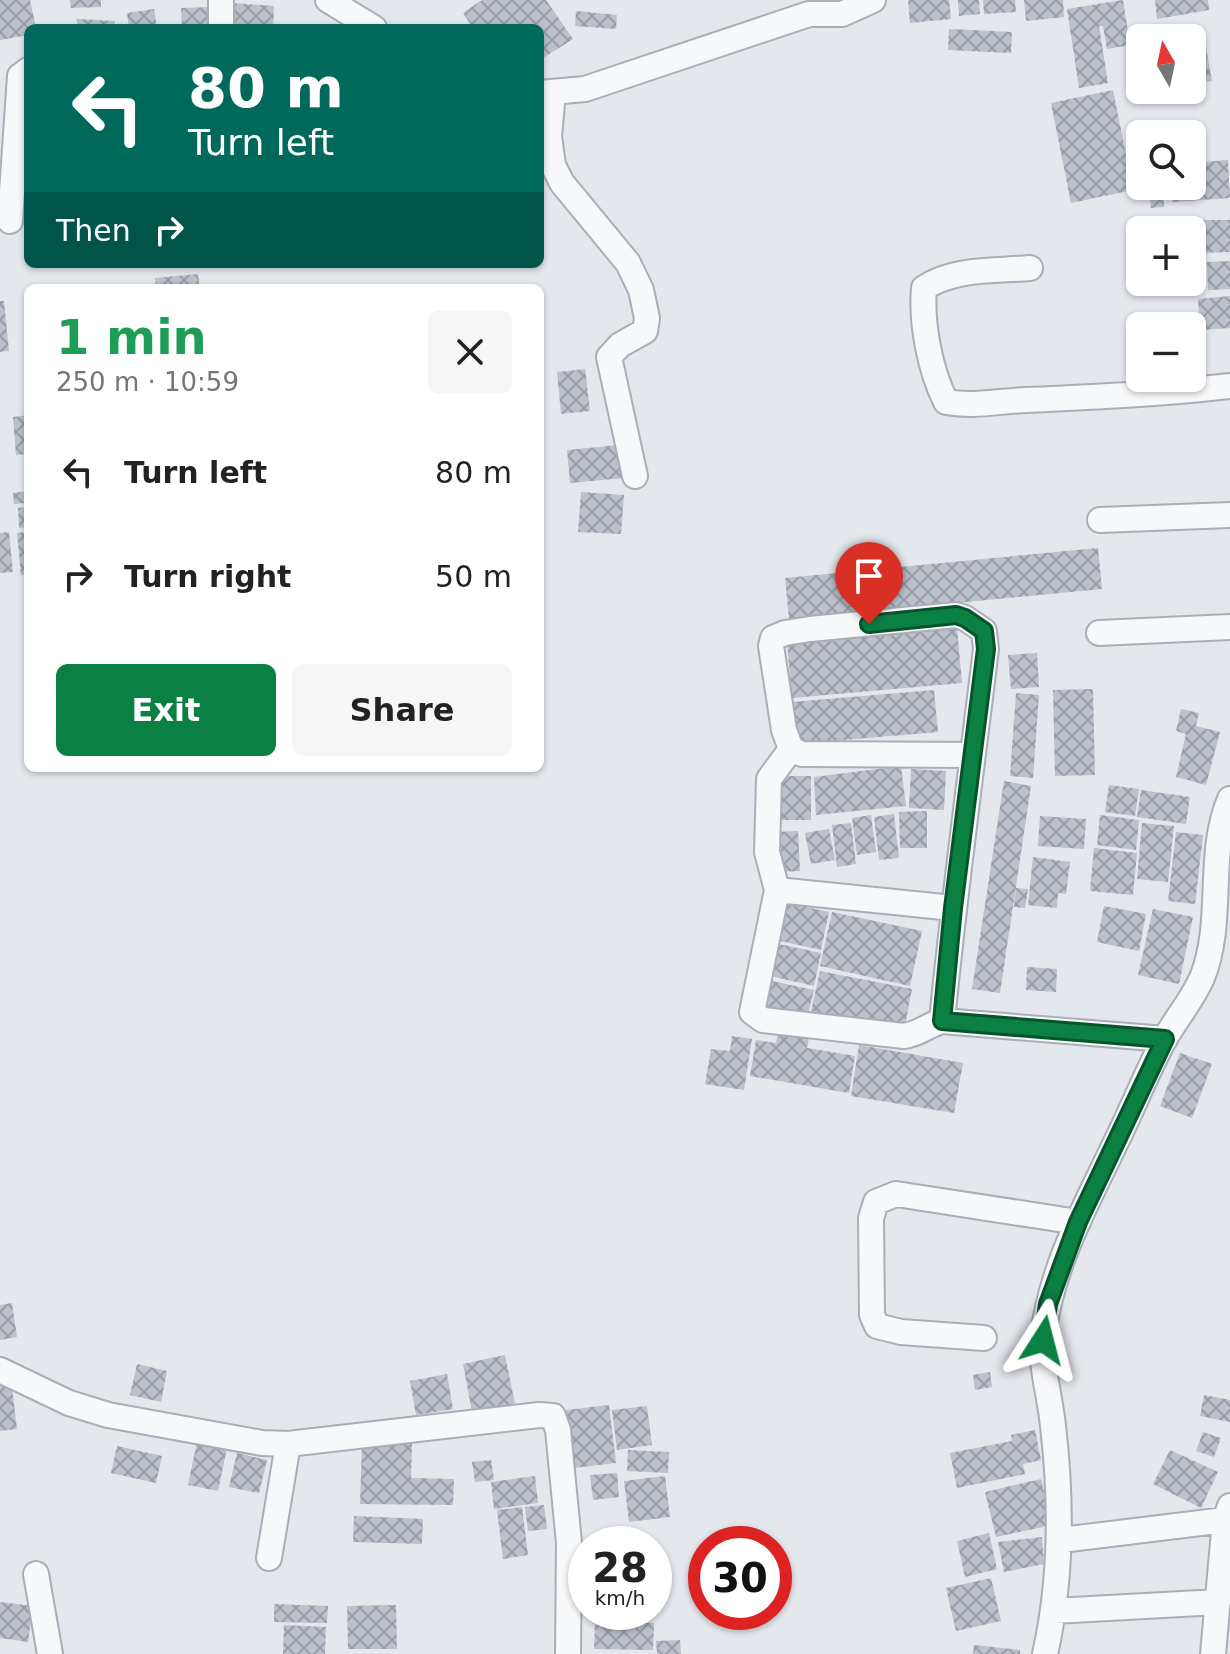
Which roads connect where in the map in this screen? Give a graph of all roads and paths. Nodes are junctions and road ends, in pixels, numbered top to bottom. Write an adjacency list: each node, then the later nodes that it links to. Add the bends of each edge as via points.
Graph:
1 (221, 0): 4 (street)
2 (328, 0): 5 (street)
3 (873, 0): 7 (street, via 842,14 809,14 585,89)
4 (221, 24)
5 (367, 24)
6 (24, 73): 8 (street)
7 (546, 93): 11 (street, via 553,165 628,263 641,290 645,331 609,357)
8 (13, 222)
9 (1030, 268): 10 (street, via 959,274 938,278 924,288 924,331 946,402 967,406)
10 (1230, 386)
11 (635, 476)
12 (1230, 515): 13 (street)
13 (1100, 520)
14 (1230, 627): 15 (street)
15 (1099, 633)
16 (791, 749): 17 (street, via 802,754); 17 (street, via 773,638 810,629 956,615 984,631); 19 (street, via 769,779 767,852)
17 (973, 755): 21 (street)
18 (1230, 799): 20 (street, via 1220,839)
19 (777, 890): 21 (street); 22 (street, via 752,1012 763,1020 904,1036)
20 (1223, 905): 23 (street, via 1202,977)
21 (953, 908): 22 (street)
22 (942, 1021): 23 (street)
23 (1165, 1039): 24 (street)
24 (1078, 1222): 25 (street, via 896,1194 876,1202 871,1218 872,1315 877,1326); 29 (street, via 1048,1304 1043,1340)
25 (984, 1338)
26 (0, 1370): 27 (street, via 108,1415)
27 (288, 1444): 30 (street); 35 (street, via 553,1416 569,1543)
28 (1228, 1512): 29 (street); 32 (street)
29 (1061, 1540): 33 (street)
30 (269, 1558)
31 (36, 1574): 34 (street)
32 (1218, 1602): 33 (street); 37 (street)
33 (1054, 1611): 36 (street)
34 (50, 1654)
35 (568, 1654)
36 (1045, 1654)
37 (1213, 1654)

